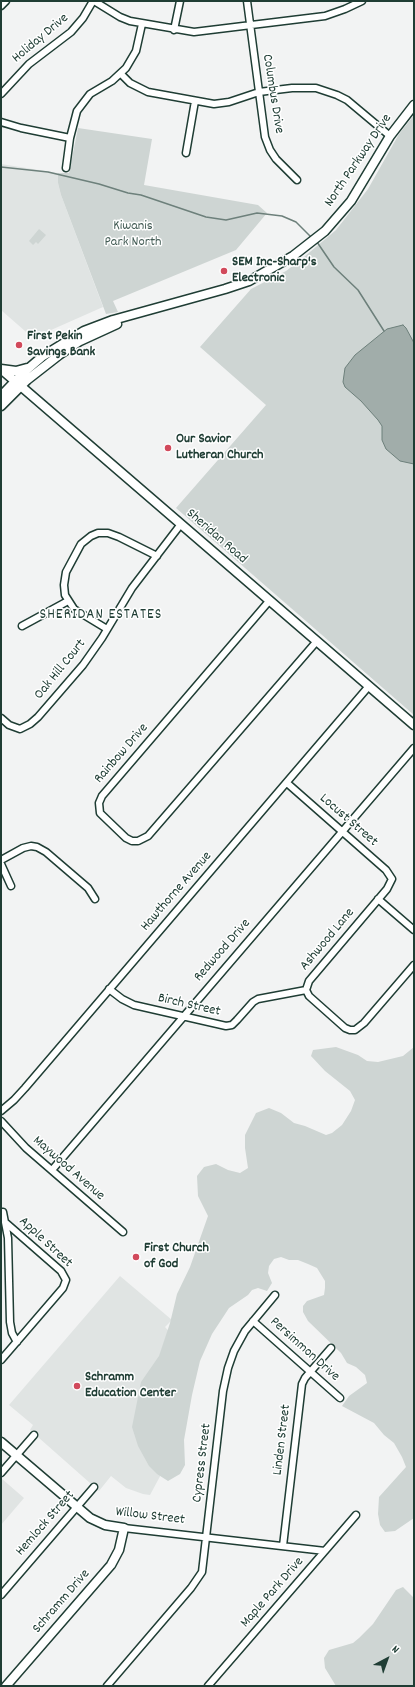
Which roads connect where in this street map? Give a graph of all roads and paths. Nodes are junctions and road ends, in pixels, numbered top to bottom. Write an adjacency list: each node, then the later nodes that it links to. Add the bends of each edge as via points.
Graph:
1 (6, 1): 6 (street)
2 (94, 1): 7 (street, via 126,20); 12 (street, Holiday Drive, via 71,32 24,68)
3 (180, 1): 9 (street)
4 (247, 1): 8 (street, Columbus Drive)
5 (362, 1): 8 (street, via 325,16)
6 (1, 6)
7 (142, 24): 9 (street); 10 (street, via 134,56)
8 (250, 26): 9 (street, via 199,32); 11 (street, Columbus Drive)
9 (174, 30)
10 (121, 74): 13 (street, via 143,90); 17 (street, via 90,94 83,102)
11 (259, 92): 13 (street, via 222,103); 16 (street, via 306,87 327,91 352,104); 20 (street, Columbus Drive, via 268,146 279,163)
12 (1, 94)
13 (195, 101): 18 (street)
14 (414, 104): 16 (street, North Parkway Drive)
15 (1, 122): 17 (street)
16 (390, 136): 22 (street, North Parkway Drive, via 351,201 332,224 281,265 249,281 152,310 114,325 80,341)
17 (70, 138): 19 (street)
18 (186, 153)
19 (66, 168)
20 (297, 180)
21 (1, 369): 22 (street); 23 (street, Sheridan Road); 24 (street, via 5,383)
22 (32, 370): 23 (street, North Parkway Drive); 25 (street, via 31,386)
23 (18, 383): 24 (street, North Parkway Drive); 25 (street, Sheridan Road)
24 (4, 396): 25 (street, via 23,395); 26 (street, North Parkway Drive)
25 (36, 400): 27 (street, Sheridan Road)
26 (1, 406)
27 (181, 524): 28 (street, Oak Hill Court); 29 (street, Sheridan Road)
28 (157, 556): 30 (street, via 114,535 101,533 91,536 81,544 66,572 64,585); 32 (street, Oak Hill Court, via 132,588)
29 (270, 600): 33 (street, Sheridan Road); 33 (street, Rainbow Drive, via 102,796 99,803 100,813 126,838 138,841 148,836)
30 (68, 601): 31 (street); 32 (street, via 80,613)
31 (22, 626)
32 (107, 629): 35 (street, Oak Hill Court, via 79,669 30,724 17,729)
33 (317, 641): 34 (street, Sheridan Road)
34 (369, 686): 36 (street, Sheridan Road); 38 (street, Hawthorne Avenue)
35 (1, 718)
36 (414, 725)
37 (414, 748): 39 (street, Redwood Drive)
38 (287, 783): 39 (street, Locust Street); 48 (street, Hawthorne Avenue)
39 (342, 832): 42 (street, Locust Street, via 386,870); 50 (street, Redwood Drive)
40 (1, 860): 44 (street, via 25,847 37,847 88,888)
41 (1, 864): 43 (street)
42 (392, 879): 45 (street, Ashwood Lane)
43 (11, 886)
44 (95, 899)
45 (378, 899): 46 (street); 49 (street, Ashwood Lane, via 312,977)
46 (414, 930)
47 (414, 965): 49 (street, Ashwood Lane, via 364,1024 355,1030 348,1030 342,1026 312,1000)
48 (109, 989): 50 (street, Birch Street, via 134,1005); 51 (street, Hawthorne Avenue, via 18,1096)
49 (306, 990): 50 (street, Birch Street, via 258,999 228,1026)
50 (182, 1017): 53 (street, Redwood Drive)
51 (1, 1111)
52 (1, 1120): 53 (street, Maywood Avenue, via 18,1141)
53 (52, 1170): 56 (street, Maywood Avenue)
54 (3, 1212): 55 (street)
55 (6, 1224): 59 (street, via 10,1322); 59 (street, Apple Street, via 63,1274 66,1280 63,1288)
56 (123, 1232)
57 (275, 1295): 58 (street, Cypress Street)
58 (253, 1321): 62 (street, Persimmon Drive); 72 (street, Cypress Street, via 234,1351 226,1375)
59 (17, 1342): 61 (street)
60 (331, 1348): 62 (street, Linden Street)
61 (1, 1360)
62 (310, 1372): 63 (street, Persimmon Drive); 73 (street, Linden Street, via 303,1381 301,1390)
63 (340, 1398)
64 (34, 1435): 66 (street)
65 (1, 1442): 66 (street, Willow Street)
66 (16, 1456): 67 (street); 69 (street, Willow Street)
67 (1, 1473)
68 (94, 1487): 69 (street, Hemlock Street)
69 (77, 1507): 71 (street, Willow Street, via 96,1522); 75 (street, Hemlock Street)
70 (356, 1515): 74 (street, Maple Park Drive)
71 (124, 1528): 72 (street, Willow Street); 76 (street, Schramm Drive, via 119,1550 110,1565)
72 (207, 1537): 73 (street, Willow Street); 77 (street, Cypress Street, via 203,1569 196,1582)
73 (283, 1546): 74 (street, Willow Street)
74 (325, 1551): 78 (street, Maple Park Drive)
75 (1, 1595)
76 (6, 1686)
77 (107, 1686)
78 (208, 1686)

